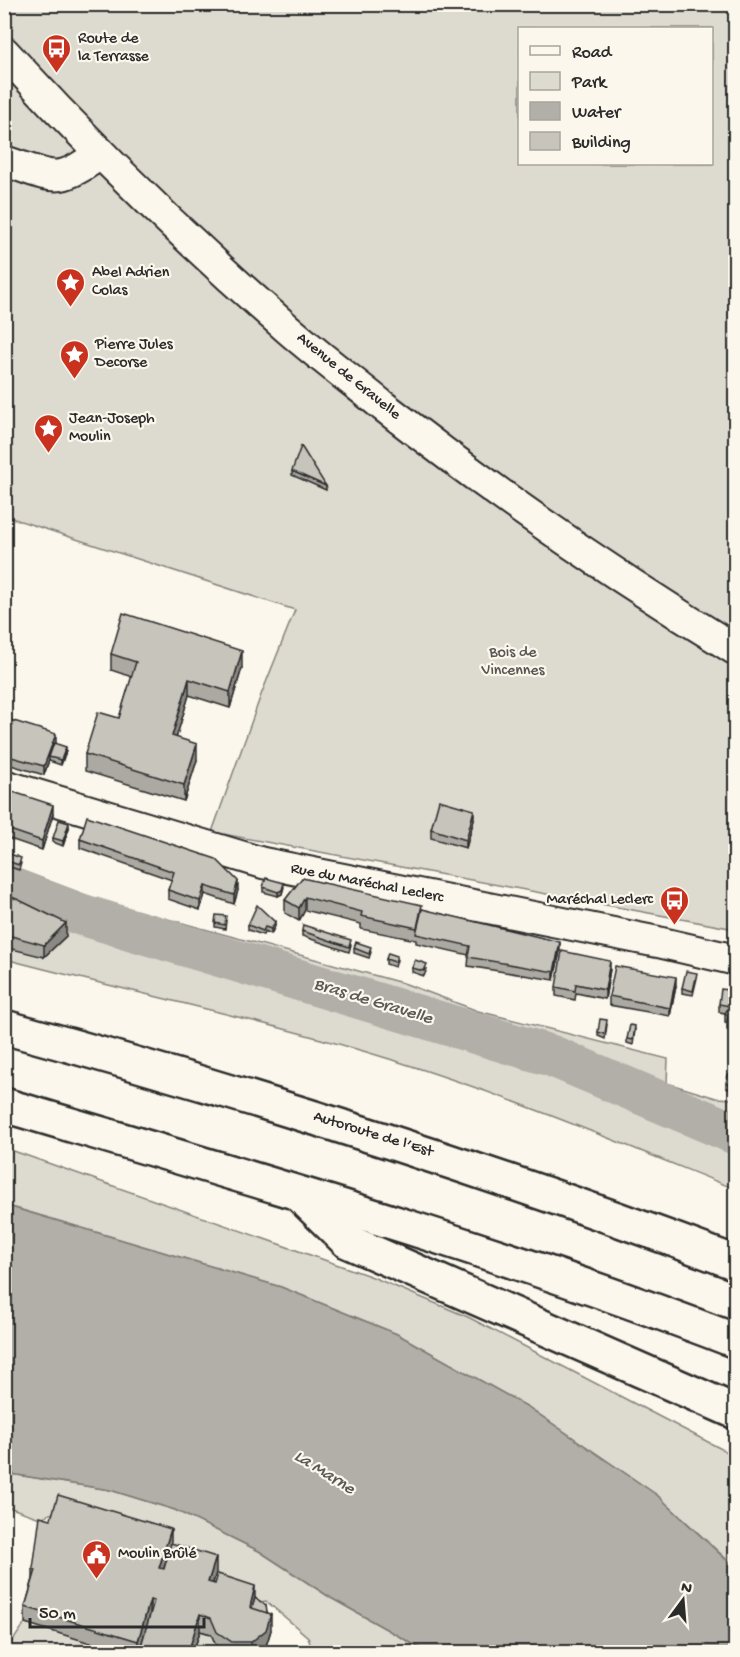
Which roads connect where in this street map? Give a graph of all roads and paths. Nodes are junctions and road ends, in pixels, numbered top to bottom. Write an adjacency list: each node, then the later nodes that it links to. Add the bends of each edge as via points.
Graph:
1 (4, 52): 2 (street, Avenue de Gravelle)
2 (99, 154): 3 (street, via 77,171 58,178); 4 (street, Avenue de Gravelle, via 280,322 444,454 586,556)
3 (4, 161)
4 (735, 650)
5 (4, 785): 6 (street, Rue du Maréchal Leclerc, via 263,863)
6 (735, 960)
7 (4, 1027): 10 (highway, Autoroute de l’Est, via 172,1073 409,1146 577,1203)
8 (4, 1105): 9 (highway)
9 (295, 1191): 11 (highway, via 648,1307); 12 (highway, via 347,1241)
10 (735, 1263)
11 (735, 1341)
12 (735, 1412)

